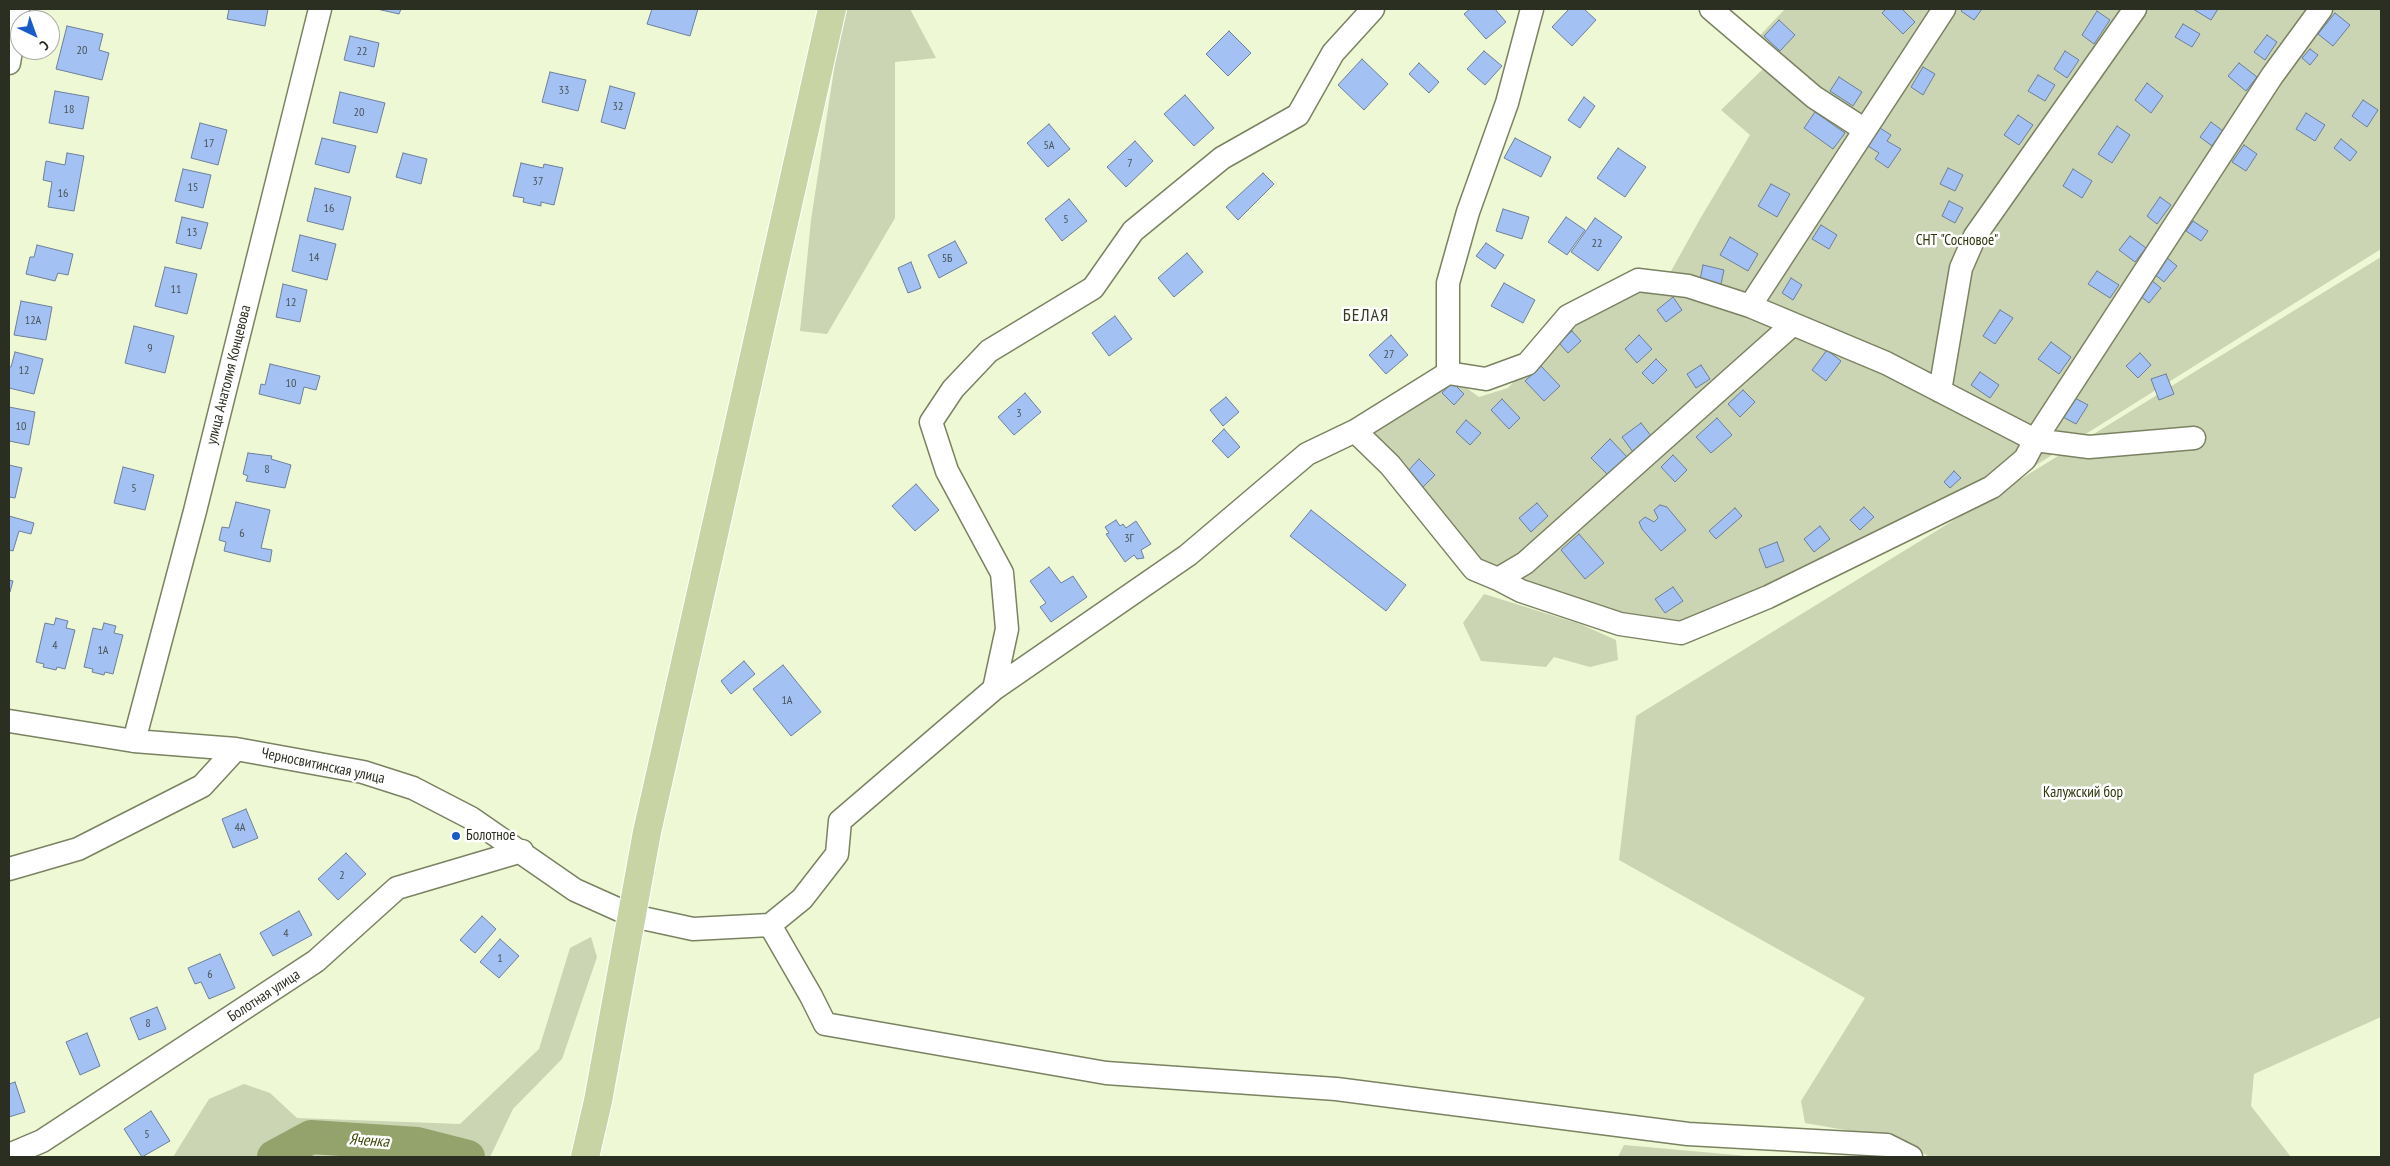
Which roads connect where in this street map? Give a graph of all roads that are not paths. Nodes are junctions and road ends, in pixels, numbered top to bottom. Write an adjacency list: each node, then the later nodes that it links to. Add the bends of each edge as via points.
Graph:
1 (18, 9): 10 (street)
2 (320, 9): 22 (street, улица Анатолия Концевова, via 198,502)
3 (832, 9): 26 (main road, via 649,823)
4 (1373, 9): 20 (street, via 1333,53 1298,115 1222,158 1133,231 1093,288 989,351 953,389 931,422 947,471 1002,572 1006,628)
5 (1532, 9): 14 (street, via 1507,103 1468,212 1448,283)
6 (1711, 9): 11 (street, via 1814,97)
7 (1942, 9): 11 (street)
8 (2135, 9): 15 (street, via 1975,236 1961,268)
9 (2321, 9): 18 (street, via 2272,76)
10 (9, 63)
11 (1865, 130): 12 (street)
12 (1750, 306): 13 (street); 14 (street, via 1688,286 1638,280 1568,316 1527,364 1486,379)
13 (1793, 324): 15 (street, via 1886,363); 19 (street, via 1524,563)
14 (1448, 373): 16 (street)
15 (1940, 391): 18 (street)
16 (1355, 431): 19 (street, via 1390,465 1474,569); 20 (street, via 1307,454 1188,555)
17 (2194, 438): 18 (street, via 2089,448)
18 (2036, 440): 19 (street, via 2025,459 1992,487 1768,597 1681,633 1620,624 1521,591)
19 (1498, 579)
20 (994, 689): 27 (street, via 840,821 837,854 802,899)
21 (9, 721): 22 (street, Черносвитинская улица)
22 (134, 740): 23 (street, Черносвитинская улица)
23 (236, 749): 24 (street, Черносвитинская улица, via 363,772 413,788 471,818); 25 (street, via 202,786 78,849)
24 (522, 852): 26 (street, Черносвитинская улица, via 576,890); 28 (street, Болотная улица, via 397,888 316,961 42,1141)
25 (9, 869)
26 (633, 916): 27 (street, Черносвитинская улица, via 693,929); 29 (main road)
27 (770, 925): 30 (street, via 825,1024 1106,1073 1336,1089 1688,1134 1887,1145)
28 (9, 1155)
29 (585, 1157)
30 (1912, 1157)

